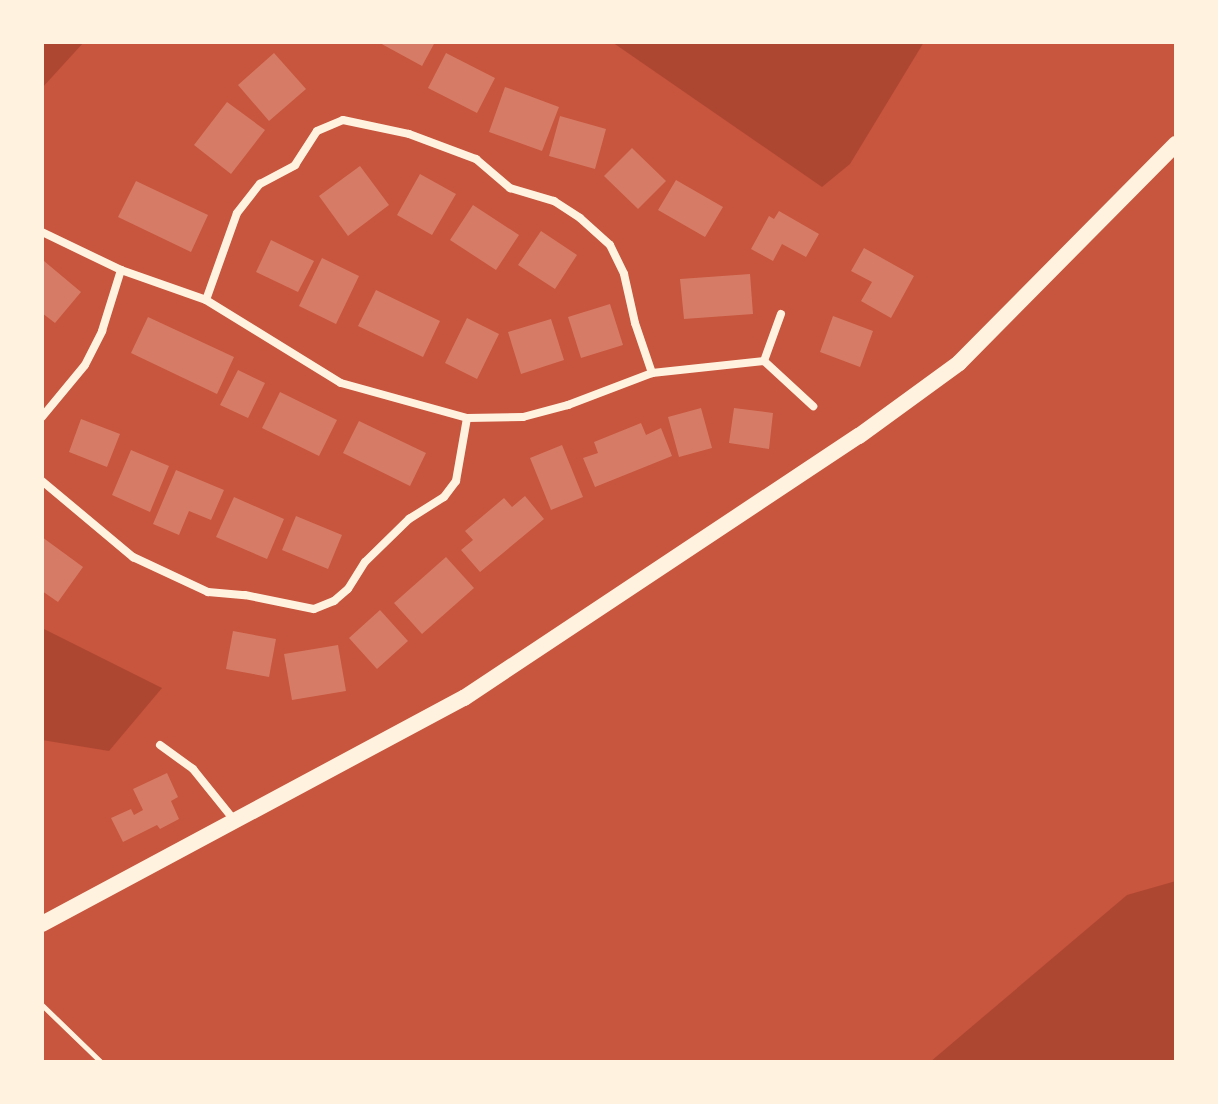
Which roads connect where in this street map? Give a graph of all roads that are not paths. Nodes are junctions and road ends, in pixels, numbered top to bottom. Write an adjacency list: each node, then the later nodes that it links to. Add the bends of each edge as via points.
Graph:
1 (1176, 144): 13 (main road, via 959,363 859,436 464,698)
2 (42, 232): 3 (street)
3 (121, 270): 4 (street); 9 (street, via 85,365)
4 (206, 300): 7 (street, via 237,213 260,184 295,165 317,131 343,120 409,134 476,159 510,188 554,201 580,218 610,245 624,274); 10 (street, via 341,383)
5 (781, 314): 6 (street)
6 (764, 361): 7 (street); 8 (street)
7 (652, 373): 10 (street, via 523,417)
8 (813, 406)
9 (42, 417)
10 (467, 418): 11 (street, via 456,481 444,497 409,519 365,562 348,589 314,609 208,592 158,569 133,557)
11 (42, 481)
12 (160, 745): 13 (street, via 193,769)
13 (235, 822): 14 (main road)
14 (42, 924)

